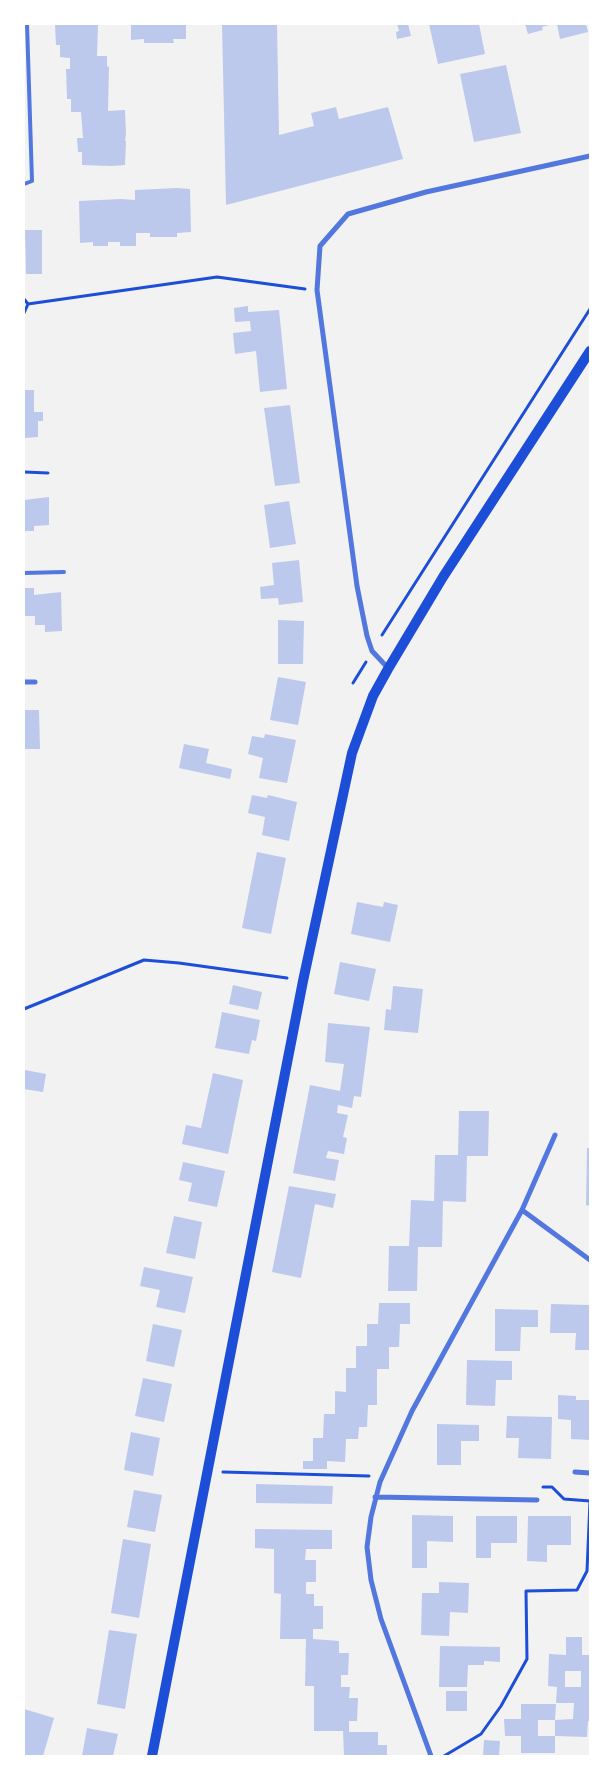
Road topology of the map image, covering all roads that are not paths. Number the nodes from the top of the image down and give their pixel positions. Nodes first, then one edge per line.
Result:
1 (27, 24) edge
2 (590, 156) edge
3 (24, 184) edge
4 (590, 351) edge
5 (64, 572) dead end
6 (24, 573) edge
7 (388, 668) junction
8 (24, 682) edge
9 (35, 682) dead end
10 (555, 1135) dead end
11 (522, 1210) junction
12 (590, 1260) edge
13 (575, 1472) dead end
14 (590, 1473) edge
15 (375, 1497) junction
16 (537, 1500) dead end
17 (152, 1756) edge
18 (431, 1756) edge

1 - 3 lane
2 - 7 street
4 - 7 main road
5 - 6 lane
7 - 17 main road
8 - 9 street
10 - 11 street
11 - 12 street
11 - 15 street
13 - 14 street
15 - 16 street
15 - 18 street

